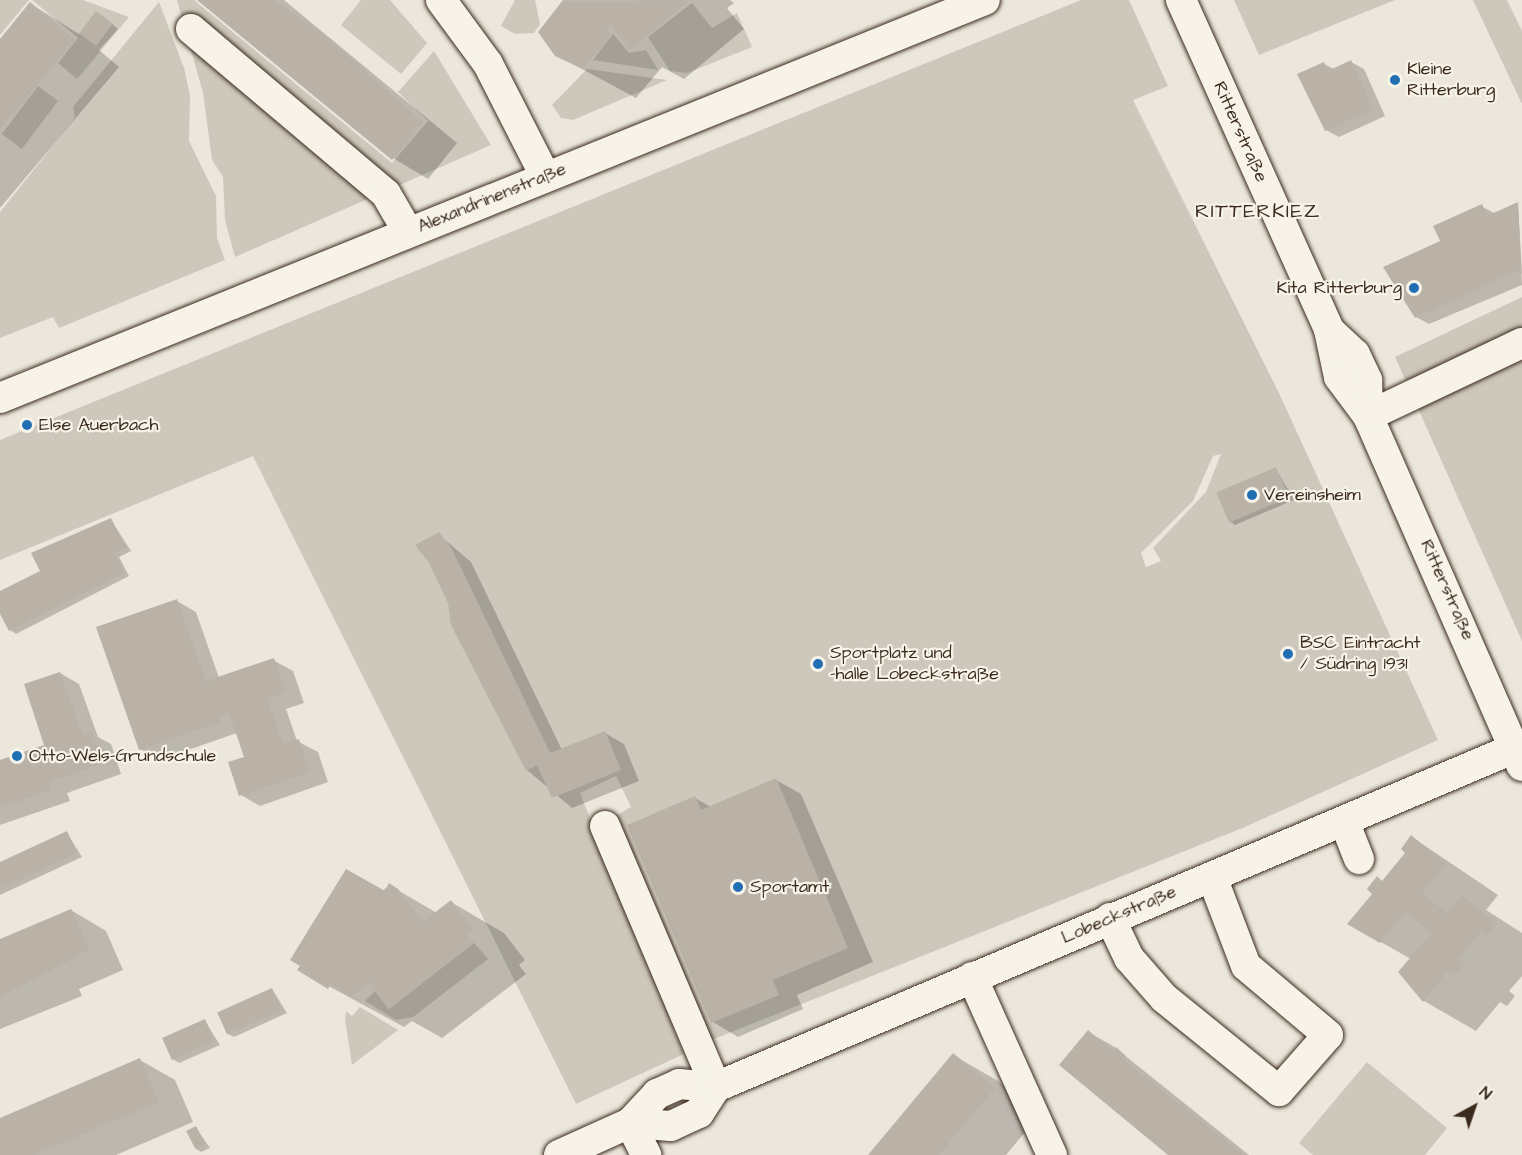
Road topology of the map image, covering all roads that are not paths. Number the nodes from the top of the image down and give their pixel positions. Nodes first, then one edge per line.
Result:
1 (441, 0) edge
2 (985, 0) edge
3 (1181, 0) edge
4 (191, 29) dead end
5 (545, 176) junction
6 (408, 231) junction
7 (1522, 343) edge
8 (0, 398) edge
9 (1368, 416) junction
10 (1520, 753) edge
11 (1344, 821) junction
12 (605, 826) dead end
13 (1359, 859) dead end
14 (1212, 877) junction
15 (1110, 918) junction
16 (972, 977) junction
17 (716, 1087) junction
18 (630, 1123) junction
19 (559, 1155) edge
20 (646, 1155) edge
21 (1052, 1155) edge

1 - 5 street
2 - 5 street, Alexandrinenstraße
3 - 9 street, Ritterstraße
4 - 6 street
5 - 6 street, Alexandrinenstraße
6 - 8 street, Alexandrinenstraße
7 - 9 street
9 - 10 street, Ritterstraße
10 - 11 street, Lobeckstraße
11 - 13 street
11 - 14 street, Lobeckstraße
12 - 17 street
14 - 15 street, Lobeckstraße
14 - 15 street
15 - 16 street, Lobeckstraße
16 - 17 street, Lobeckstraße
16 - 21 street
17 - 18 street, Lobeckstraße
18 - 19 street, Lobeckstraße
18 - 20 street

